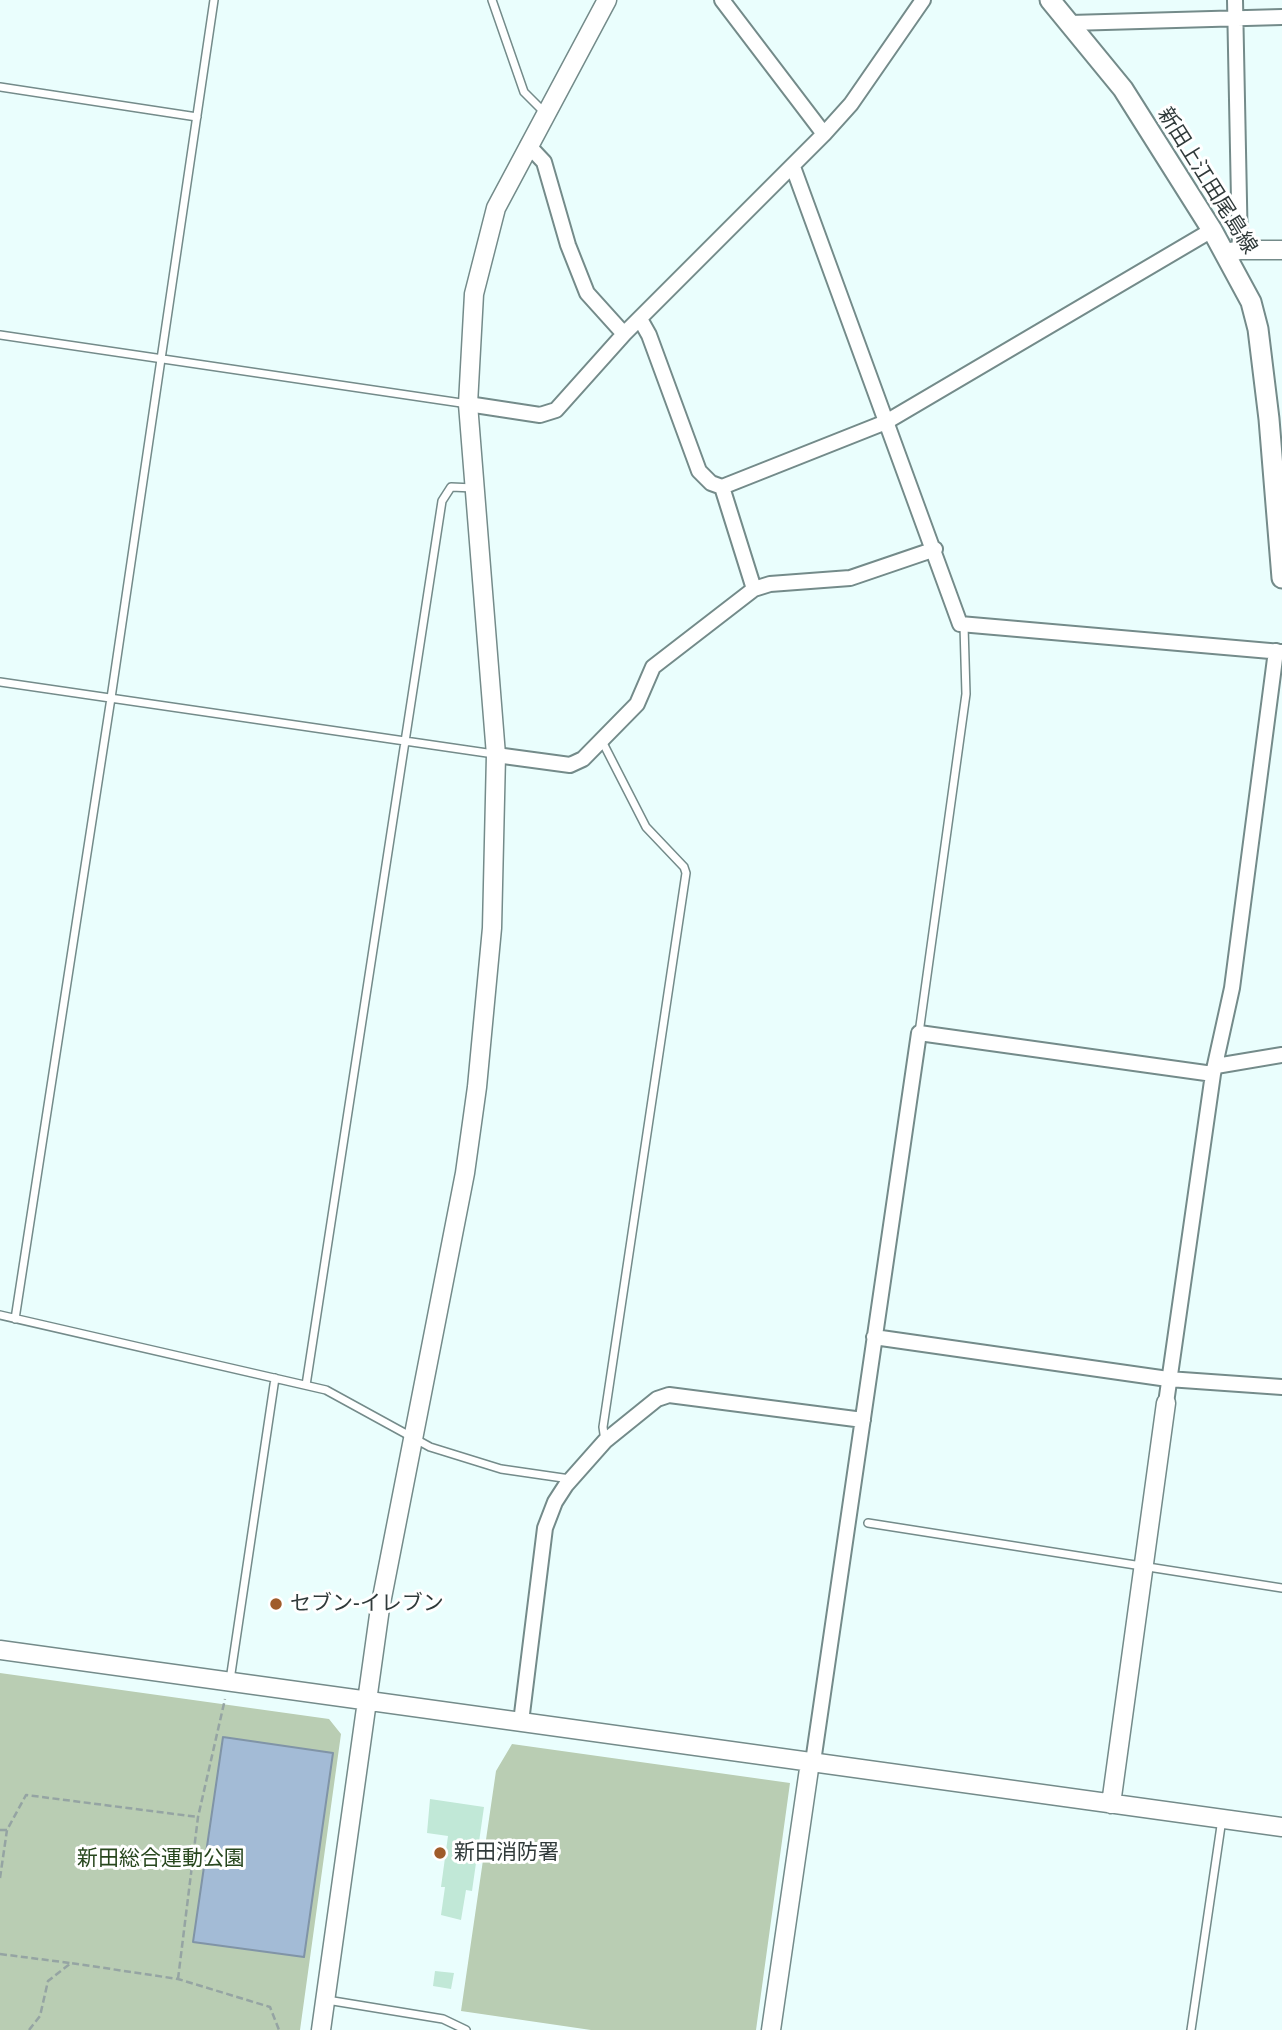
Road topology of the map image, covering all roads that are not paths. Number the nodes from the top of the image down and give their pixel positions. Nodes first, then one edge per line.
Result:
1 (214, 0) edge
2 (492, 0) edge
3 (607, 0) edge
4 (722, 0) edge
5 (923, 0) edge
6 (1051, 0) edge
7 (1235, 0) edge
8 (1282, 17) edge
9 (1236, 18) junction
10 (1070, 23) junction
11 (0, 87) edge
12 (545, 113) junction
13 (197, 117) junction
14 (824, 134) junction
15 (528, 145) junction
16 (793, 167) junction
17 (1212, 230) junction
18 (1282, 250) edge
19 (1233, 251) junction
20 (640, 319) junction
21 (624, 334) junction
22 (0, 335) edge
23 (162, 358) junction
24 (468, 404) junction
25 (886, 422) junction
26 (722, 487) junction
27 (474, 488) junction
28 (935, 549) junction
29 (1282, 578) edge
30 (754, 589) junction
31 (964, 626) junction
32 (1279, 651) edge
33 (0, 682) edge
34 (111, 698) junction
35 (405, 740) junction
36 (602, 741) junction
37 (496, 755) junction
38 (919, 1033) junction
39 (1282, 1055) edge
40 (1214, 1070) junction
41 (0, 1315) edge
42 (15, 1319) junction
43 (874, 1337) junction
44 (275, 1378) junction
45 (1168, 1379) junction
46 (306, 1385) junction
47 (1282, 1387) edge
48 (1166, 1403) joint
49 (863, 1420) junction
50 (411, 1438) junction
51 (605, 1441) junction
52 (570, 1480) junction
53 (868, 1523) dead end
54 (1145, 1568) junction
55 (1282, 1588) edge
56 (0, 1650) edge
57 (230, 1681) junction
58 (368, 1700) junction
59 (521, 1722) junction
60 (811, 1762) junction
61 (1111, 1804) junction
62 (1222, 1819) junction
63 (1282, 1827) edge
64 (326, 2000) junction
65 (321, 2030) edge
66 (466, 2030) edge
67 (771, 2030) edge
68 (1191, 2030) edge

1 - 13 lane
2 - 12 lane
3 - 12 street
4 - 14 street
5 - 14 street
6 - 10 main road, 新田上江田尾島線
7 - 9 street
8 - 9 street
9 - 10 street
9 - 19 street
10 - 17 main road, 新田上江田尾島線
11 - 13 lane
12 - 15 street
13 - 23 lane
14 - 16 street
15 - 21 street
15 - 24 street
16 - 20 street
16 - 25 street
17 - 19 main road, 新田上江田尾島線
17 - 25 street
18 - 19 street
19 - 29 main road, 新田上江田尾島線
20 - 21 street
20 - 26 street
21 - 24 street
22 - 23 lane
23 - 24 lane
23 - 34 lane
24 - 27 street
25 - 26 street
25 - 28 street
26 - 30 street
27 - 35 lane
27 - 37 street
28 - 30 street
28 - 31 street
30 - 36 street
31 - 32 street
31 - 38 lane
32 - 40 street
33 - 34 lane
34 - 35 lane
34 - 42 lane
35 - 37 lane
35 - 46 lane
36 - 37 street
36 - 51 lane
37 - 50 street
38 - 40 street
38 - 43 street
39 - 40 street
40 - 45 street
41 - 42 lane
42 - 44 lane
43 - 45 street
43 - 49 street
44 - 46 lane
44 - 57 lane
45 - 47 street
45 - 48 street
46 - 50 lane
48 - 54 street
49 - 51 street
49 - 60 street
50 - 52 lane
50 - 58 street
51 - 52 street
52 - 59 street
53 - 54 lane
54 - 55 lane
54 - 61 street
56 - 57 street
57 - 58 street
58 - 59 street
58 - 64 street
59 - 60 street
60 - 61 street
60 - 67 street
61 - 62 street
62 - 63 street
62 - 68 lane
64 - 65 street
64 - 66 lane

